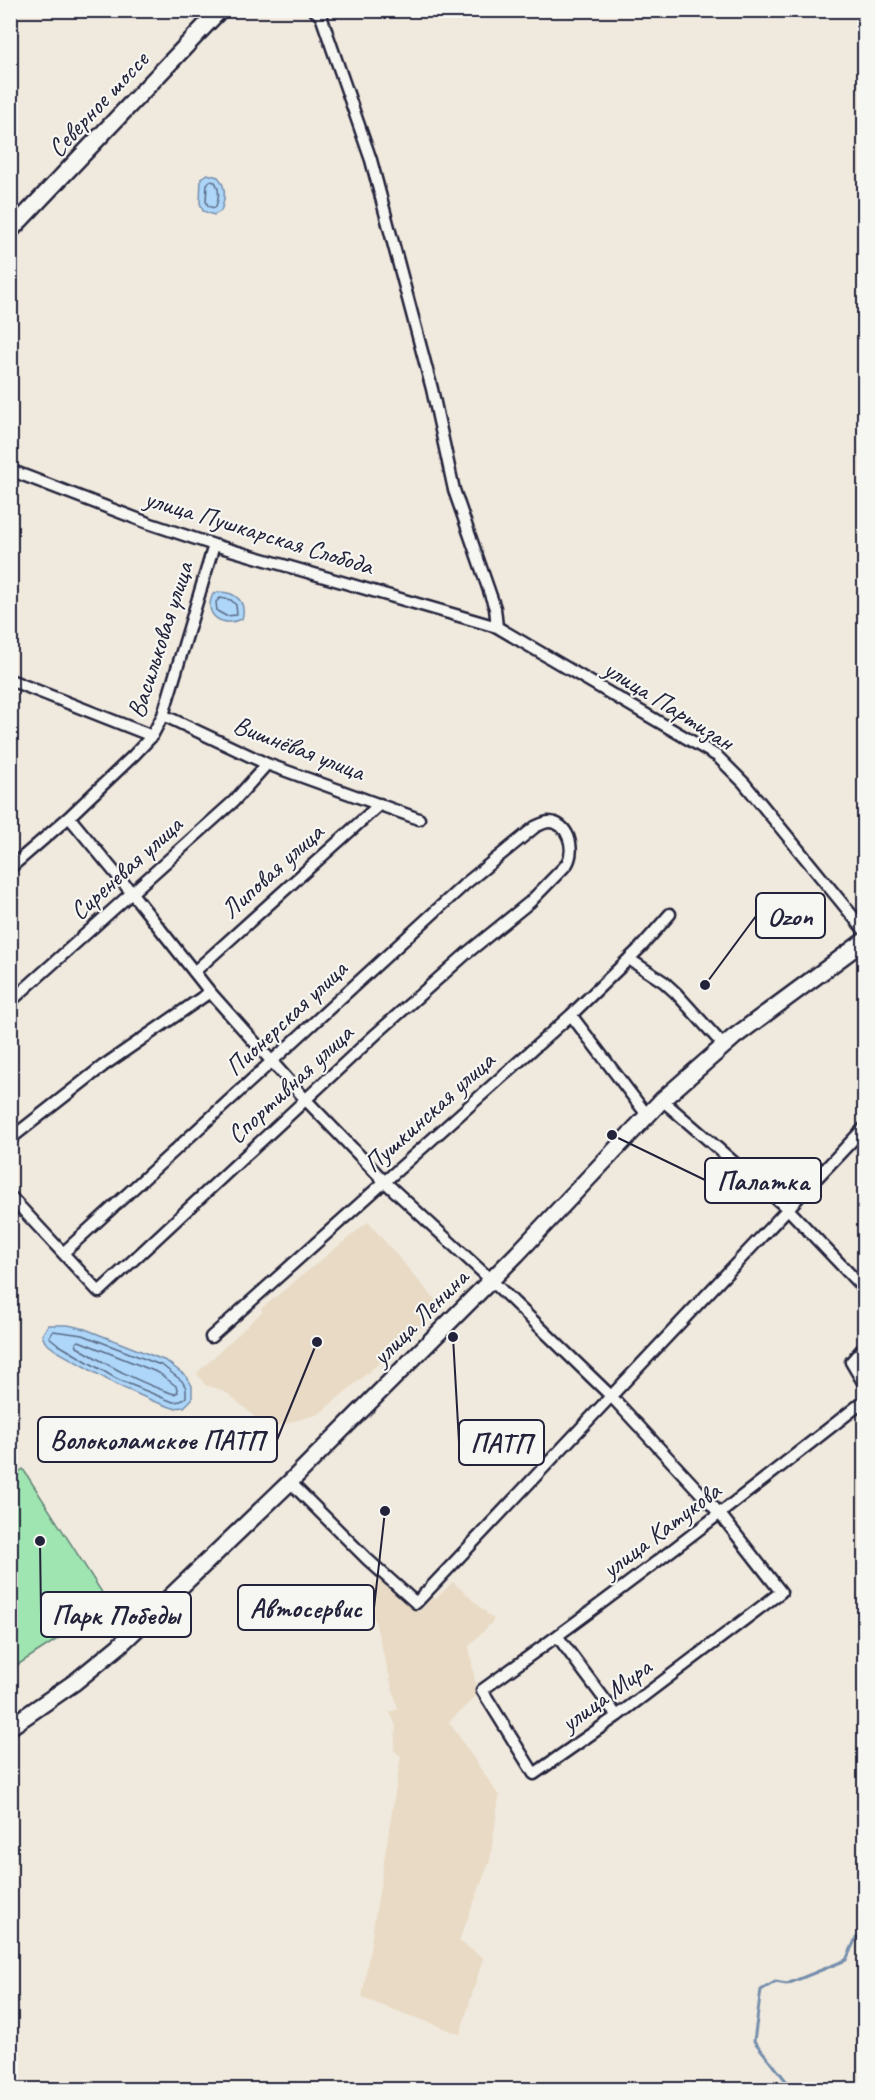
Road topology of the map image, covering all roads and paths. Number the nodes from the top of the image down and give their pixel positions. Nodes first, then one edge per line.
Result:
1 (220, 10) edge
2 (314, 10) edge
3 (10, 231) edge
4 (10, 470) edge
5 (214, 545) junction
6 (497, 627) junction
7 (10, 680) edge
8 (163, 715) junction
9 (152, 736) junction
10 (267, 764) junction
11 (380, 804) junction
12 (69, 817) junction
13 (419, 819) dead end
14 (545, 822) joint
15 (10, 868) edge
16 (131, 892) junction
17 (670, 914) dead end
18 (864, 930) edge
19 (864, 941) edge
20 (629, 959) junction
21 (194, 972) junction
22 (210, 992) junction
23 (10, 1002) edge
24 (571, 1015) junction
25 (723, 1046) junction
26 (272, 1062) junction
27 (306, 1100) junction
28 (662, 1100) junction
29 (647, 1115) junction
30 (864, 1128) edge
31 (10, 1139) edge
32 (384, 1181) junction
33 (10, 1196) edge
34 (788, 1209) junction
35 (63, 1253) junction
36 (491, 1280) junction
37 (864, 1289) edge
38 (211, 1337) dead end
39 (864, 1347) edge
40 (864, 1383) edge
41 (612, 1397) junction
42 (864, 1401) edge
43 (290, 1482) junction
44 (720, 1514) junction
45 (558, 1637) junction
46 (482, 1690) joint
47 (617, 1716) junction
48 (10, 1727) edge

1 - 3 main road, Северное шоссе
2 - 6 street
4 - 5 street, улица Пушкарская Слобода
5 - 6 street, улица Пушкарская Слобода
5 - 8 street, Васильковая улица
6 - 18 street, улица Партизан
7 - 9 street
8 - 9 street, Васильковая улица
8 - 10 street, Вишнёвая улица
9 - 12 street, Васильковая улица
10 - 11 street, Вишнёвая улица
10 - 16 street, Сиреневая улица
11 - 13 street, Вишнёвая улица
11 - 21 street, Липовая улица
12 - 15 street, Васильковая улица
12 - 16 street
14 - 26 street, Пионерская улица
14 - 27 street, Спортивная улица
16 - 21 street
16 - 23 street, Сиреневая улица
17 - 20 street, Пушкинская улица
19 - 25 main road, улица Ленина
20 - 24 street, Пушкинская улица
20 - 25 street
21 - 22 street
22 - 26 street
22 - 31 street
24 - 29 street
24 - 32 street, Пушкинская улица
25 - 28 main road, улица Ленина
26 - 27 street
26 - 35 street, Пионерская улица
27 - 32 street
27 - 35 street, Спортивная улица
28 - 29 main road, улица Ленина
28 - 34 street
29 - 36 main road, улица Ленина
30 - 34 street
32 - 36 street
32 - 38 street, Пушкинская улица
33 - 35 street, Спортивная улица
34 - 37 street
34 - 41 street
36 - 41 street
36 - 43 main road, улица Ленина
39 - 40 street
41 - 43 street
41 - 44 street
42 - 44 street, улица Катукова
43 - 48 main road, улица Ленина
44 - 45 street, улица Катукова
44 - 47 street, улица Мира
45 - 46 street, улица Катукова
45 - 47 street
46 - 47 street, улица Мира

